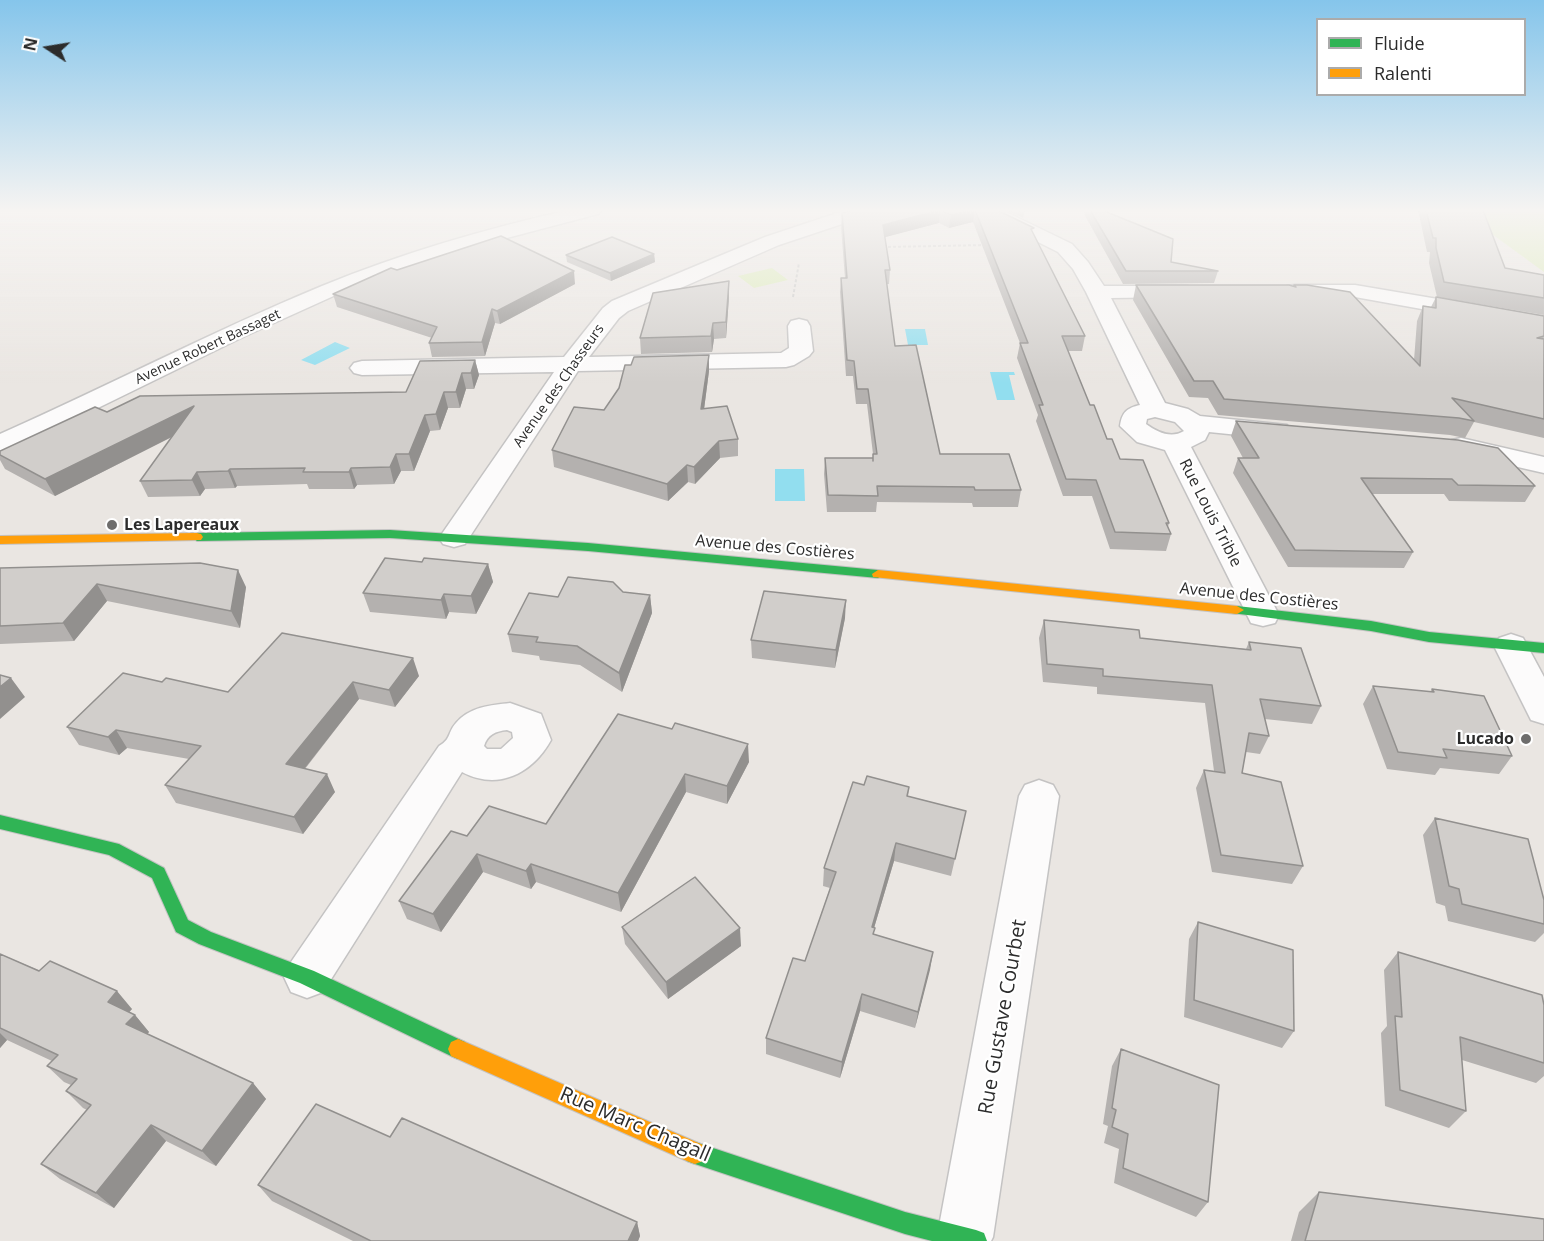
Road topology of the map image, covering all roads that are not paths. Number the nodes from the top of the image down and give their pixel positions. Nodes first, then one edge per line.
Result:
1 (386, 268) edge
2 (711, 268) edge
3 (1082, 268) edge
4 (1203, 291) edge
5 (1273, 291) edge
6 (1097, 292) junction
7 (1544, 324) edge
8 (800, 326) road end
9 (571, 364) junction
10 (362, 368) dead end
11 (1184, 433) junction
12 (1298, 433) edge
13 (0, 444) edge
14 (1438, 444) edge
15 (1544, 465) edge
16 (454, 538) junction
17 (0, 540) edge
18 (1263, 615) junction
19 (1527, 647) edge
20 (1544, 711) edge
21 (464, 749) dead end
22 (1039, 796) dead end
23 (0, 822) edge
24 (307, 977) junction
25 (970, 1239) edge

1 - 13 street, Avenue Robert Bassaget
2 - 9 street, Avenue des Chasseurs
3 - 6 street
4 - 6 street
5 - 7 street
6 - 11 street
8 - 9 street
9 - 10 street
9 - 16 street, Avenue des Chasseurs
11 - 12 street
11 - 18 street, Rue Louis Trible
14 - 15 street
16 - 17 street, Avenue des Costières
16 - 18 street, Avenue des Costières
18 - 19 street, Avenue des Costières
19 - 20 street
21 - 24 street
22 - 25 street, Rue Gustave Courbet
23 - 24 street, Rue Marc Chagall
24 - 25 street, Rue Marc Chagall

